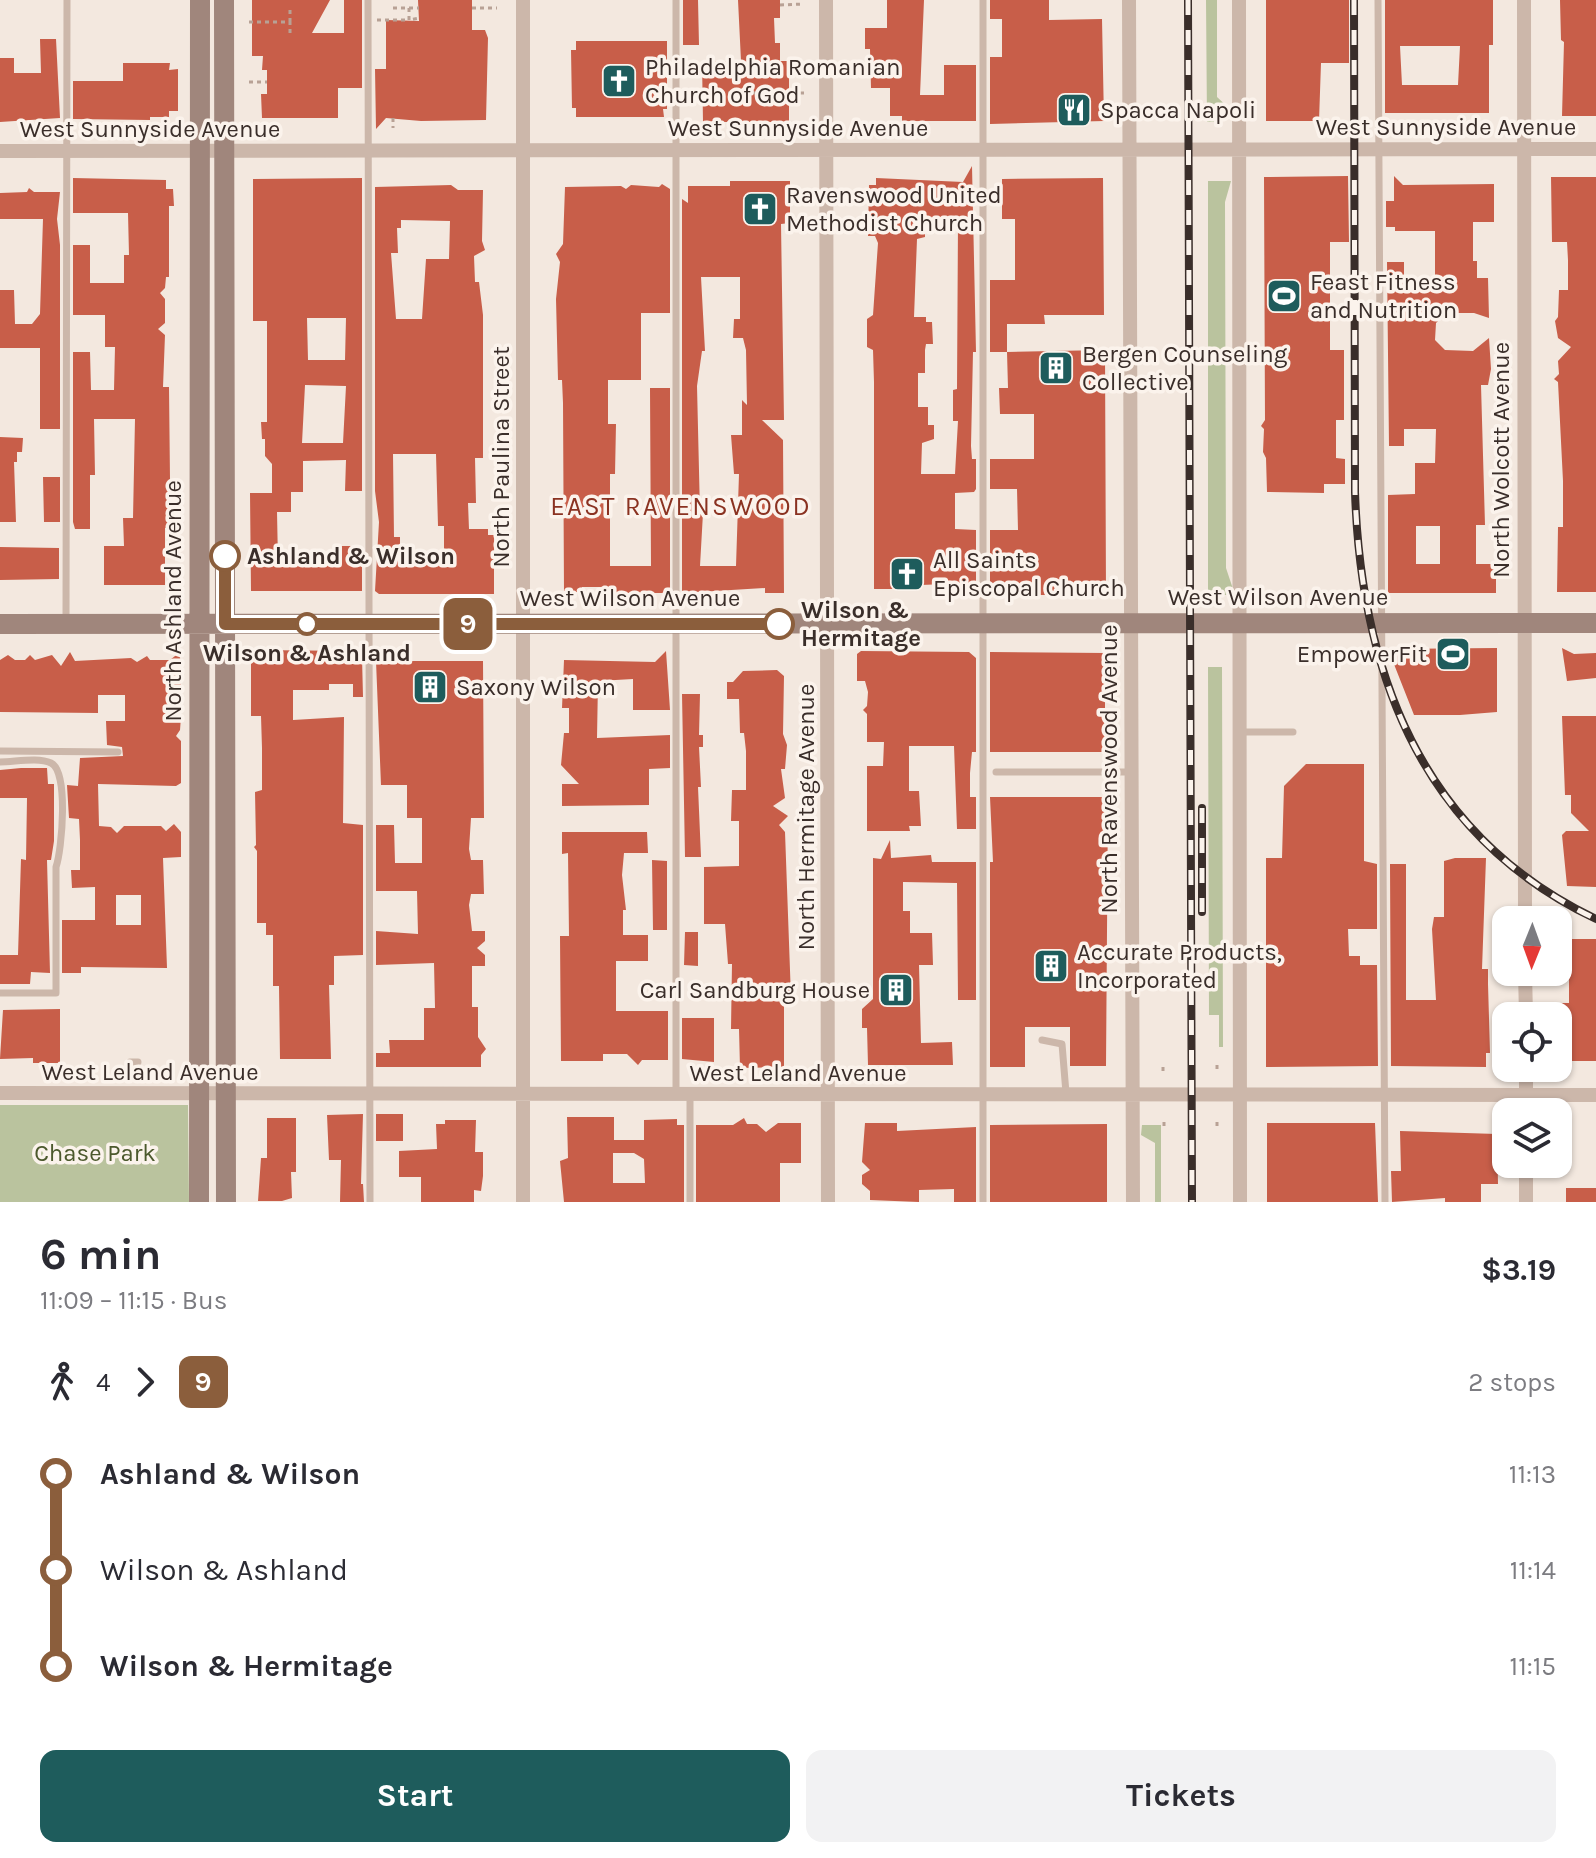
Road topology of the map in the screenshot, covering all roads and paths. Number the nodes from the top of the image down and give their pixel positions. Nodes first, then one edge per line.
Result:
1 (67, 0) edge
2 (200, 0) edge
3 (224, 0) edge
4 (368, 0) edge
5 (523, 0) edge
6 (676, 0) edge
7 (826, 0) edge
8 (983, 0) edge
9 (1129, 0) edge
10 (1239, 0) edge
11 (1378, 0) edge
12 (1524, 0) edge
13 (804, 4) dead end
14 (780, 5) dead end
15 (290, 8) dead end
16 (393, 8) dead end
17 (409, 8) junction
18 (419, 8) dead end
19 (472, 8) dead end
20 (497, 8) dead end
21 (420, 18) dead end
22 (368, 20) junction
23 (409, 20) junction
24 (249, 22) dead end
25 (290, 22) junction
26 (290, 33) dead end
27 (249, 82) dead end
28 (267, 82) dead end
29 (676, 93) junction
30 (747, 93) junction
31 (780, 93) junction
32 (804, 93) dead end
33 (780, 99) dead end
34 (747, 100) dead end
35 (393, 118) dead end
36 (393, 128) dead end
37 (1130, 149) junction
38 (1378, 149) junction
39 (1524, 149) junction
40 (1596, 149) edge
41 (199, 150) junction
42 (523, 150) junction
43 (677, 150) junction
44 (827, 150) junction
45 (984, 150) junction
46 (1239, 150) junction
47 (0, 151) edge
48 (67, 151) junction
49 (225, 151) junction
50 (369, 151) junction
51 (66, 623) junction
52 (1130, 623) junction
53 (1239, 623) junction
54 (1381, 623) junction
55 (1523, 623) junction
56 (1596, 623) edge
57 (0, 624) edge
58 (200, 624) junction
59 (225, 624) junction
60 (371, 624) junction
61 (522, 624) junction
62 (676, 624) junction
63 (827, 624) junction
64 (984, 624) junction
65 (1239, 732) junction
66 (1293, 732) dead end
67 (0, 751) edge
68 (118, 752) dead end
69 (0, 762) edge
70 (996, 772) dead end
71 (1131, 772) junction
72 (1525, 906) edge
73 (0, 993) edge
74 (1042, 1040) dead end
75 (1526, 1082) edge
76 (0, 1093) edge
77 (199, 1094) junction
78 (226, 1094) junction
79 (370, 1094) junction
80 (522, 1094) junction
81 (683, 1095) junction
82 (828, 1095) junction
83 (983, 1095) junction
84 (1384, 1095) junction
85 (1526, 1095) junction
86 (1596, 1095) edge
87 (1066, 1096) junction
88 (1134, 1096) junction
89 (1239, 1096) junction
90 (1164, 1122) dead end
91 (1217, 1122) dead end
92 (1164, 1128) dead end
93 (1217, 1128) dead end
94 (1526, 1178) edge
95 (199, 1202) edge
96 (226, 1202) edge
97 (370, 1202) edge
98 (523, 1202) edge
99 (690, 1202) edge
100 (828, 1202) edge
101 (983, 1202) edge
102 (1133, 1202) edge
103 (1240, 1202) edge
104 (1385, 1202) edge
105 (1526, 1202) edge

1 - 48 lane
2 - 41 main road, North Ashland Avenue
3 - 49 main road
4 - 22 lane
5 - 42 street, North Paulina Street
6 - 29 lane
7 - 44 street, North Hermitage Avenue
8 - 45 lane
9 - 37 street, North Ravenswood Avenue
10 - 46 street
11 - 38 lane
12 - 39 street, North Wolcott Avenue
13 - 14 path
15 - 25 path
16 - 17 path
17 - 18 path
17 - 23 path
19 - 20 path
21 - 23 path
22 - 23 path
22 - 50 lane
24 - 25 path
25 - 26 path
27 - 28 path
29 - 30 path
29 - 43 lane
30 - 31 path
30 - 34 path
31 - 32 path
31 - 33 path
35 - 36 path
37 - 45 street, West Sunnyside Avenue
37 - 46 street, West Sunnyside Avenue
37 - 52 street, North Ravenswood Avenue
38 - 39 street, West Sunnyside Avenue
38 - 46 street, West Sunnyside Avenue
38 - 54 lane
39 - 40 street, West Sunnyside Avenue
39 - 55 street, North Wolcott Avenue
41 - 48 street, West Sunnyside Avenue
41 - 49 street, West Sunnyside Avenue
41 - 58 main road, North Ashland Avenue
42 - 43 street, West Sunnyside Avenue
42 - 50 street, West Sunnyside Avenue
42 - 61 street, North Paulina Street
43 - 44 street, West Sunnyside Avenue
43 - 62 lane
44 - 45 street, West Sunnyside Avenue
44 - 63 street, North Hermitage Avenue
45 - 64 lane
46 - 53 street
47 - 48 street, West Sunnyside Avenue
48 - 51 lane
49 - 50 street, West Sunnyside Avenue
49 - 59 main road
50 - 60 lane
51 - 57 main road, West Wilson Avenue
51 - 58 main road, West Wilson Avenue
52 - 53 main road, West Wilson Avenue
52 - 64 main road, West Wilson Avenue
52 - 71 street, North Ravenswood Avenue
53 - 54 main road, West Wilson Avenue
53 - 65 street
54 - 55 main road, West Wilson Avenue
54 - 84 lane
55 - 56 main road, West Wilson Avenue
55 - 72 street, North Wolcott Avenue
58 - 59 main road, West Wilson Avenue
58 - 77 main road, North Ashland Avenue
59 - 60 main road, West Wilson Avenue
59 - 78 main road
60 - 61 main road, West Wilson Avenue
60 - 79 lane
61 - 62 main road, West Wilson Avenue
61 - 80 street, North Paulina Street
62 - 63 main road, West Wilson Avenue
62 - 81 lane
63 - 64 main road, West Wilson Avenue
63 - 82 street, North Hermitage Avenue
64 - 83 lane
65 - 66 lane
65 - 89 street
67 - 68 lane
69 - 73 lane
70 - 71 lane
71 - 88 street, North Ravenswood Avenue
74 - 87 lane
75 - 85 street
76 - 77 street, West Leland Avenue
77 - 78 street, West Leland Avenue
77 - 95 main road, North Ashland Avenue
78 - 79 street, West Leland Avenue
78 - 96 main road
79 - 80 street, West Leland Avenue
79 - 97 lane
80 - 81 street, West Leland Avenue
80 - 98 street, North Paulina Street
81 - 82 street, West Leland Avenue
81 - 99 lane
82 - 83 street, West Leland Avenue
82 - 100 street, North Hermitage Avenue
83 - 87 street, West Leland Avenue
83 - 101 lane
84 - 85 street, West Leland Avenue
84 - 89 street, West Leland Avenue
84 - 104 lane
85 - 86 street, West Leland Avenue
87 - 88 street, West Leland Avenue
88 - 89 street, West Leland Avenue
88 - 102 street, North Ravenswood Avenue
89 - 103 street
90 - 92 path
91 - 93 path
94 - 105 street

